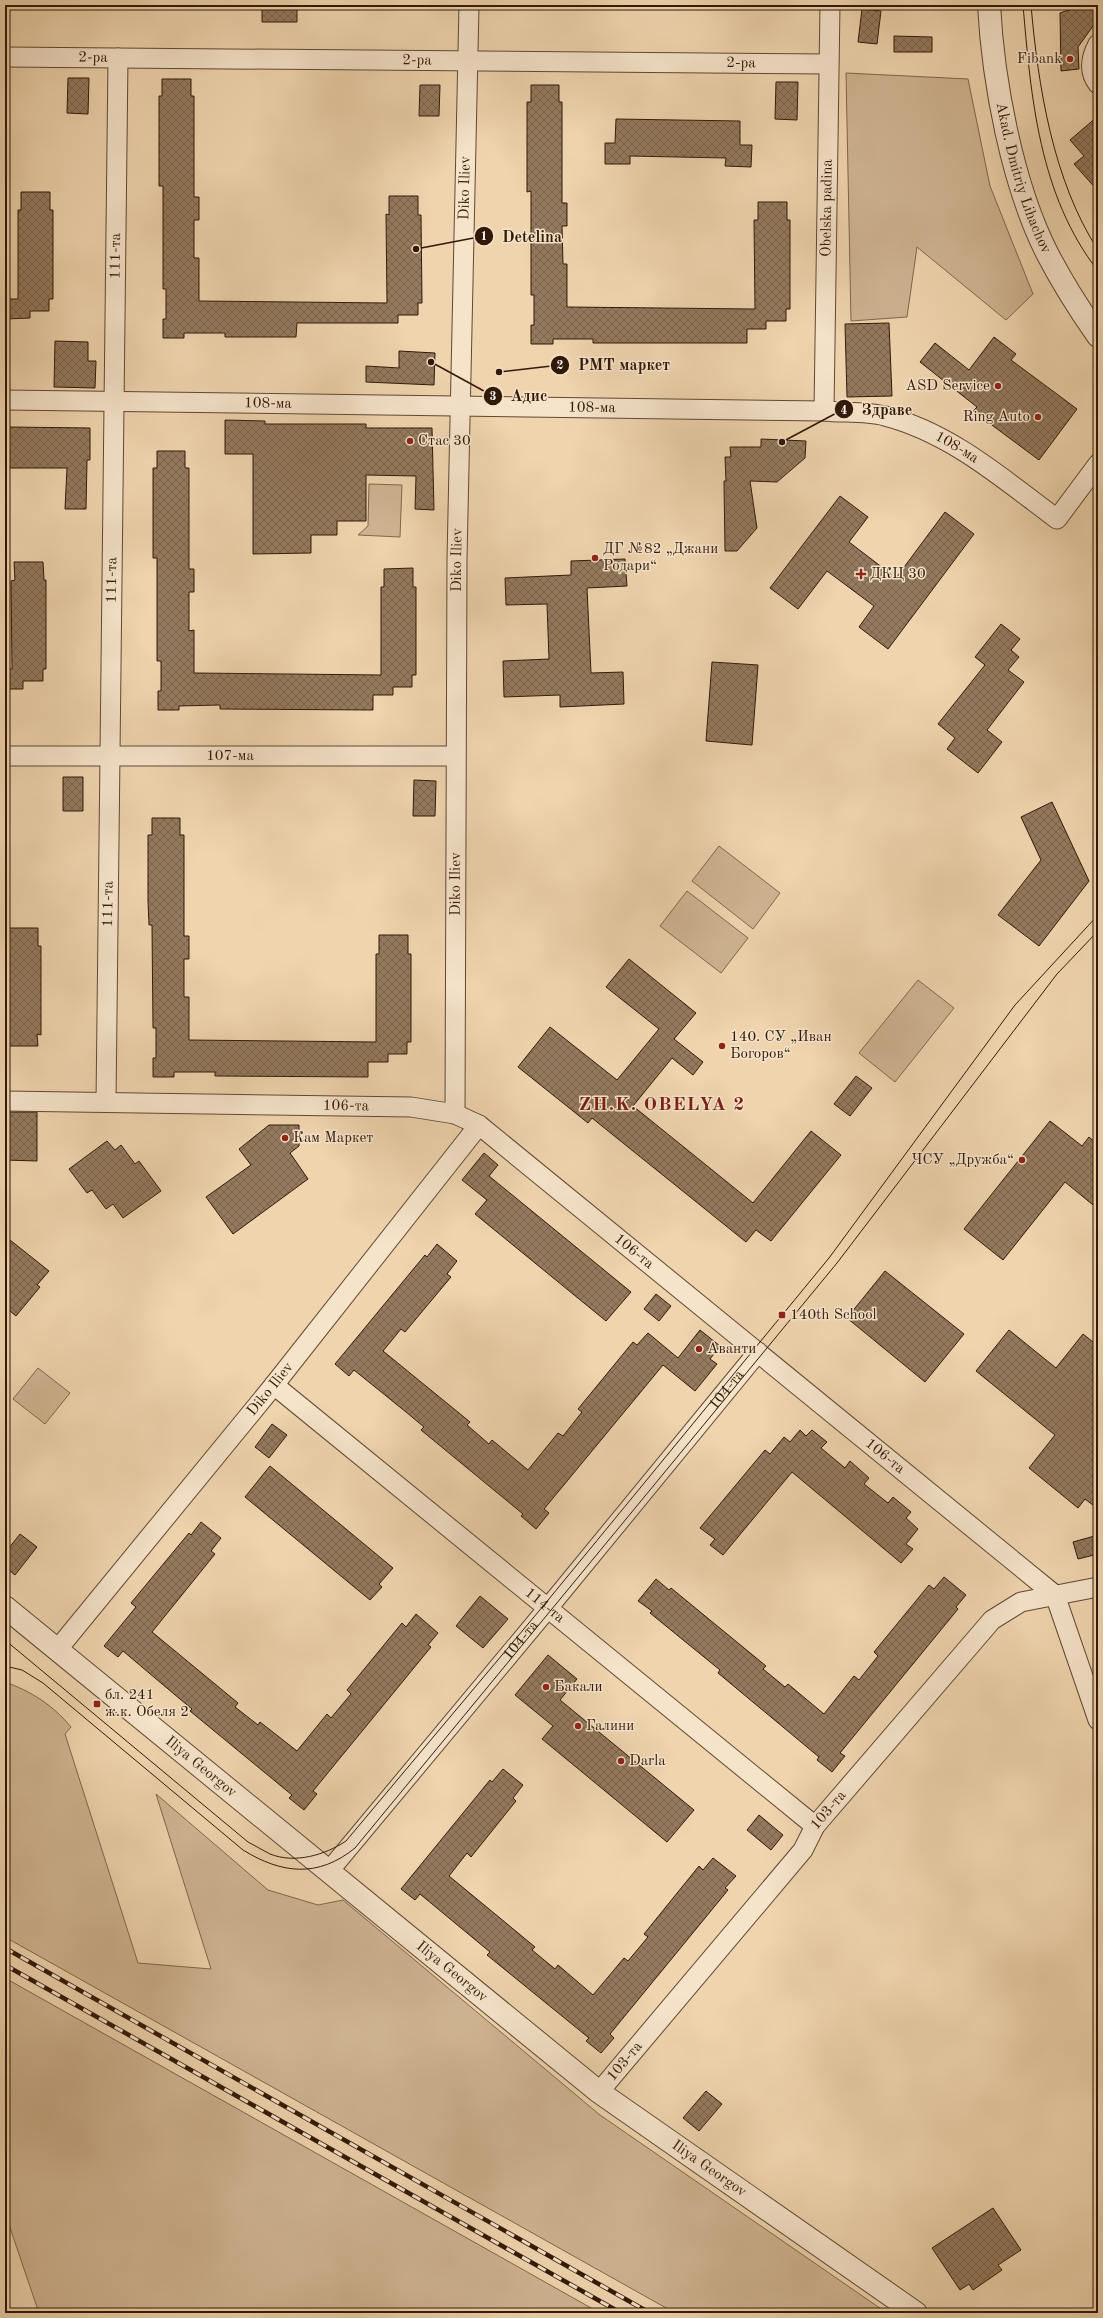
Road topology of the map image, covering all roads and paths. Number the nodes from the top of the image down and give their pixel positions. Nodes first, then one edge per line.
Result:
1 (469, 5) edge
2 (830, 5) edge
3 (989, 5) edge
4 (1098, 44) edge
5 (5, 57) edge
6 (118, 58) junction
7 (468, 60) junction
8 (828, 64) junction
9 (1098, 84) edge
10 (1098, 336) edge
11 (5, 400) edge
12 (114, 401) junction
13 (461, 406) junction
14 (824, 411) junction
15 (1098, 464) edge
16 (109, 755) junction
17 (5, 756) edge
18 (456, 756) junction
19 (5, 1101) edge
20 (106, 1102) junction
21 (455, 1114) junction
22 (479, 1125) junction
23 (758, 1352) junction
24 (274, 1384) junction
25 (1098, 1587) edge
26 (1055, 1595) junction
27 (5, 1607) edge
28 (548, 1608) junction
29 (57, 1650) junction
30 (1098, 1720) edge
31 (815, 1826) junction
32 (329, 1871) junction
33 (600, 2092) junction
34 (916, 2313) edge

1 - 7 street, Diko Iliev
2 - 8 street, Obelska padina
3 - 10 street, Akad. Dmitriy Lihachov
4 - 9 street
5 - 6 street, 2-ра
6 - 7 street, 2-ра
6 - 12 street, 111-та
7 - 8 street, 2-ра
7 - 13 street, Diko Iliev
8 - 14 street, Obelska padina
11 - 12 street, 108-ма
12 - 13 street, 108-ма
12 - 16 street, 111-та
13 - 14 street, 108-ма
13 - 18 street, Diko Iliev
14 - 15 street, 108-ма
16 - 17 street, 107-ма
16 - 18 street, 107-ма
16 - 20 street, 111-та
18 - 21 street, Diko Iliev
19 - 20 street, 106-та
20 - 21 street, 106-та
21 - 22 street, 106-та
22 - 23 street, 106-та
22 - 24 street, Diko Iliev
23 - 26 street, 106-та
23 - 28 street, 104-та
24 - 28 street, 114-та
24 - 29 street, Diko Iliev
25 - 26 street, 103-та
26 - 30 street
26 - 31 street, 103-та
27 - 29 street, Iliya Georgov
28 - 31 street, 114-та
28 - 32 street, 104-та
29 - 32 street, Iliya Georgov
31 - 33 street, 103-та
32 - 33 street, Iliya Georgov
33 - 34 street, Iliya Georgov

